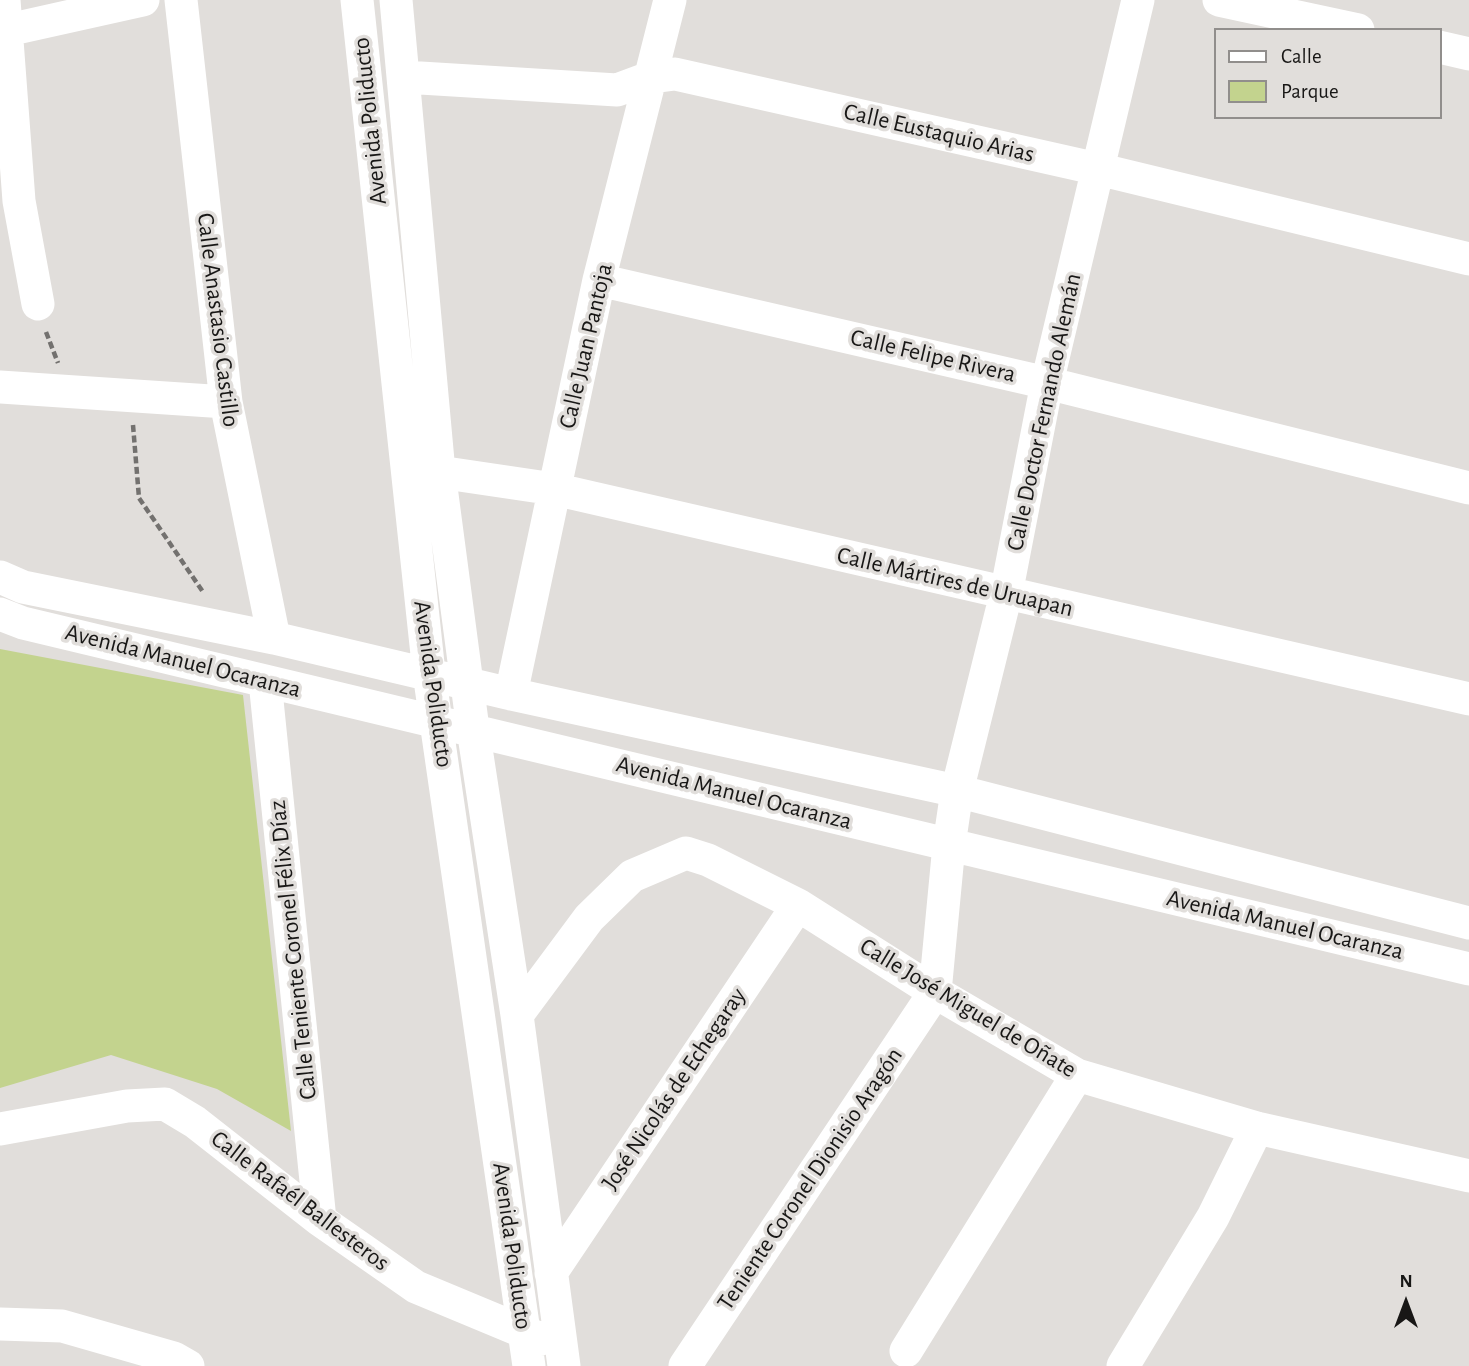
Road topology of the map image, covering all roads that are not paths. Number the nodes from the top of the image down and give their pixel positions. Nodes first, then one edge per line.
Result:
1 (143, 0) edge
2 (181, 0) edge
3 (357, 0) edge
4 (396, 0) edge
5 (670, 0) edge
6 (1138, 0) edge
7 (1219, 0) edge
8 (4, 20) edge
9 (1349, 28) edge
10 (1441, 47) edge
11 (1469, 54) edge
12 (404, 77) junction
13 (652, 77) junction
14 (1098, 169) junction
15 (9, 200) edge
16 (1469, 259) edge
17 (599, 280) junction
18 (38, 304) road end
19 (1047, 383) junction
20 (0, 387) edge
21 (226, 402) junction
22 (439, 472) junction
23 (1469, 488) edge
24 (554, 489) junction
25 (0, 577) edge
26 (1006, 594) junction
27 (0, 614) edge
28 (275, 638) junction
29 (429, 673) junction
30 (265, 681) junction
31 (466, 682) junction
32 (510, 694) junction
33 (1469, 699) edge
34 (438, 722) junction
35 (473, 729) junction
36 (957, 791) junction
37 (949, 845) junction
38 (798, 905) junction
39 (1469, 923) edge
40 (1469, 970) edge
41 (935, 992) junction
42 (517, 1015) junction
43 (1077, 1075) junction
44 (1257, 1128) junction
45 (0, 1129) edge
46 (1469, 1176) edge
47 (320, 1220) junction
48 (551, 1273) junction
49 (0, 1324) edge
50 (525, 1331) junction
51 (906, 1352) dead end
52 (570, 1360) edge
53 (180, 1363) edge
54 (529, 1366) edge
55 (685, 1366) edge
56 (1123, 1366) edge

1 - 8 street
2 - 21 street, Calle Anastasio Castillo
3 - 29 street, Avenida Poliducto
4 - 12 street, Avenida Poliducto
5 - 13 street, Calle Juan Pantoja
6 - 14 street, Calle Doctor Fernando Alemán
7 - 9 street
8 - 15 street
10 - 11 street
12 - 13 street, Calle Eustaquio Arias
12 - 22 street, Avenida Poliducto
13 - 14 street, Calle Eustaquio Arias
13 - 17 street, Calle Juan Pantoja
14 - 16 street, Calle Eustaquio Arias
14 - 19 street, Calle Doctor Fernando Alemán
15 - 18 street
17 - 19 street, Calle Felipe Rivera
17 - 24 street, Calle Juan Pantoja
19 - 23 street, Calle Felipe Rivera
19 - 26 street, Calle Doctor Fernando Alemán
20 - 21 street
21 - 28 street, Calle Anastasio Castillo
22 - 24 street, Calle Mártires de Uruapan
22 - 31 street, Avenida Poliducto
24 - 26 street, Calle Mártires de Uruapan
24 - 32 street, Calle Juan Pantoja
25 - 28 street, Avenida Manuel Ocaranza
26 - 33 street, Calle Mártires de Uruapan
26 - 36 street, Calle Doctor Fernando Alemán
27 - 30 street, Avenida Manuel Ocaranza
28 - 29 street, Avenida Manuel Ocaranza
29 - 31 street, Avenida Manuel Ocaranza
29 - 34 street, Avenida Poliducto
30 - 34 street, Avenida Manuel Ocaranza
30 - 47 street, Calle Teniente Coronel Félix Díaz
31 - 32 street, Avenida Manuel Ocaranza
31 - 35 street, Avenida Poliducto
32 - 36 street, Avenida Manuel Ocaranza
34 - 35 street, Avenida Manuel Ocaranza
34 - 50 street, Avenida Poliducto
35 - 37 street, Avenida Manuel Ocaranza
35 - 42 street, Avenida Poliducto
36 - 37 street, Calle Doctor Fernando Alemán
36 - 39 street, Avenida Manuel Ocaranza
37 - 40 street, Avenida Manuel Ocaranza
37 - 41 street, Calle Doctor Fernando Alemán
38 - 41 street, Calle José Miguel de Oñate
38 - 42 street, Calle José Miguel de Oñate
38 - 48 street, José Nicolás de Echegaray
41 - 43 street, Calle José Miguel de Oñate
41 - 55 street, Teniente Coronel Dionisio Aragón
42 - 48 street, Avenida Poliducto
43 - 44 street, Calle José Miguel de Oñate
43 - 51 street
44 - 46 street, Calle José Miguel de Oñate
44 - 56 street
45 - 47 street, Calle Rafaél Ballesteros
47 - 50 street, Calle Rafaél Ballesteros
48 - 52 street, Avenida Poliducto
49 - 53 street
50 - 52 street, Calle Rafaél Ballesteros
50 - 54 street, Avenida Poliducto

